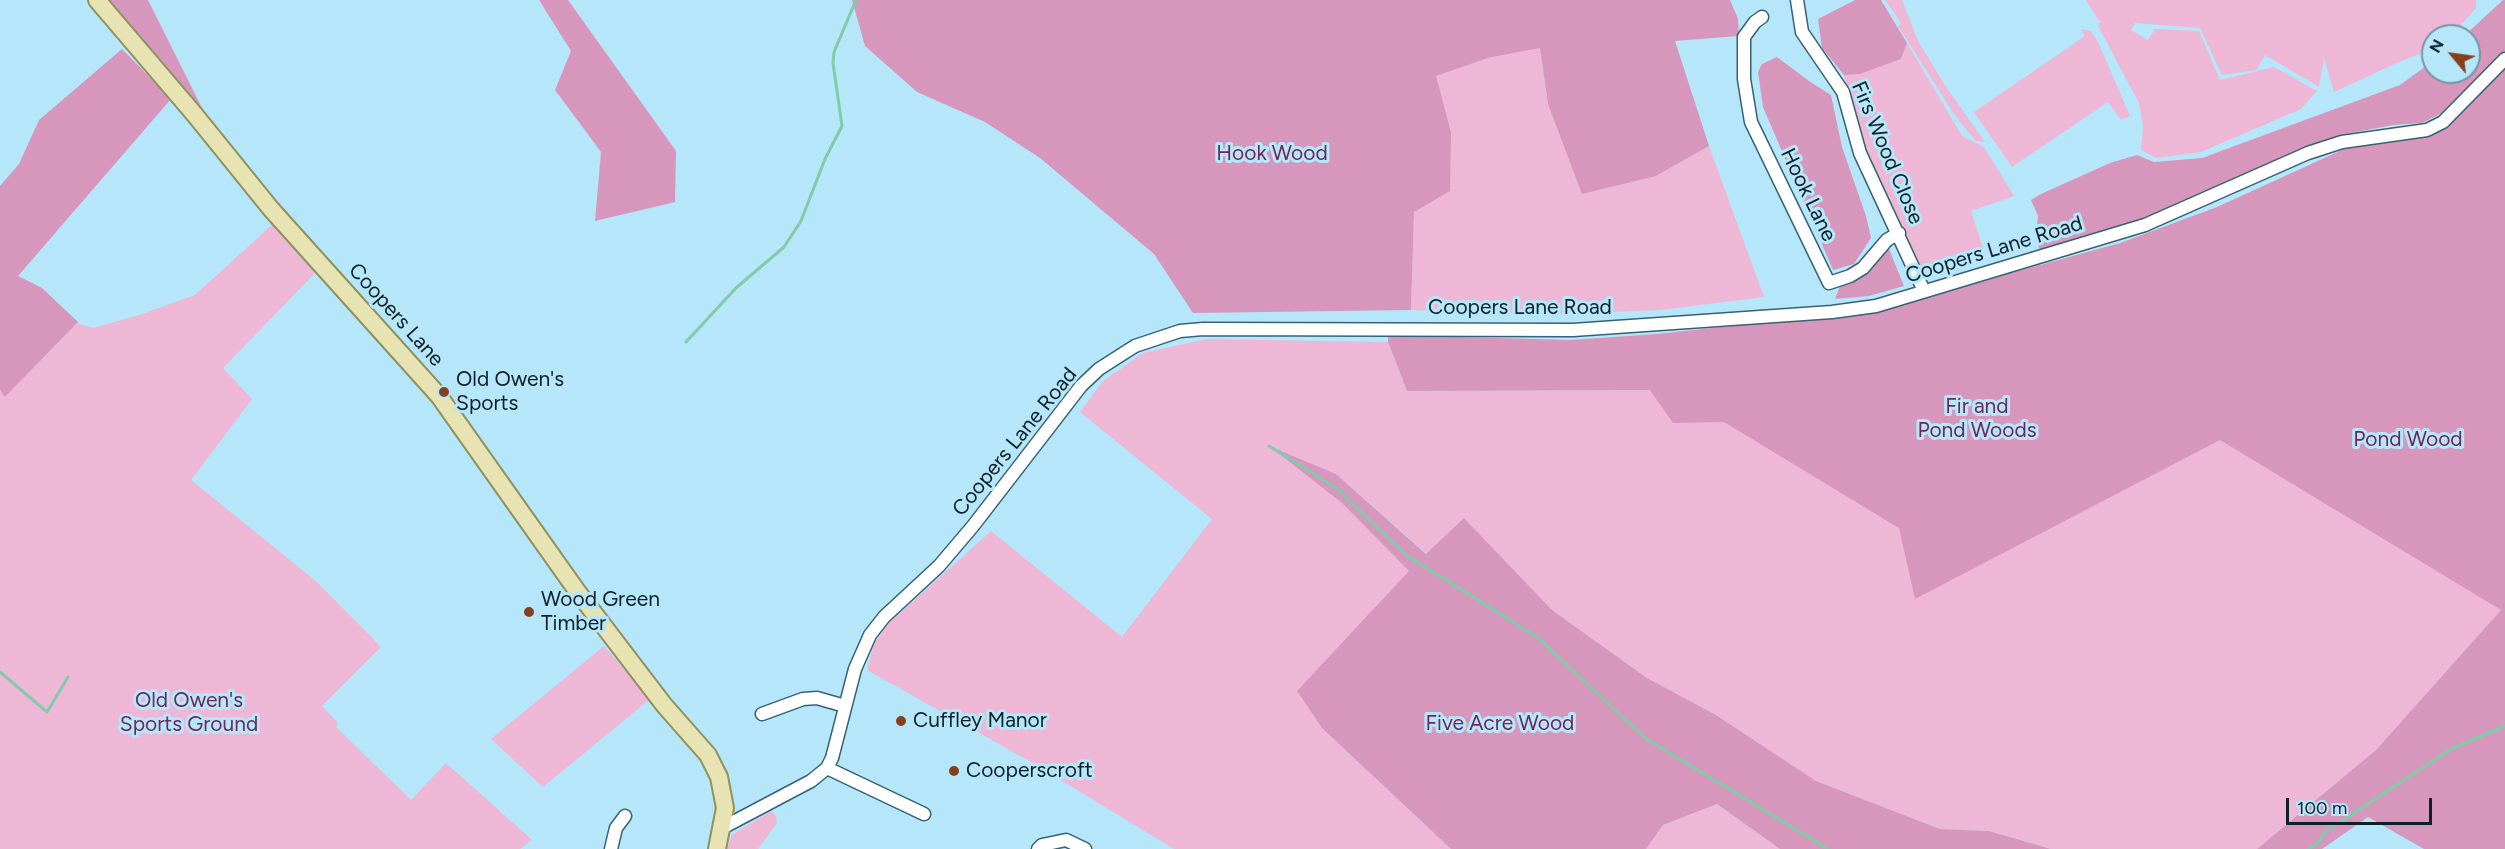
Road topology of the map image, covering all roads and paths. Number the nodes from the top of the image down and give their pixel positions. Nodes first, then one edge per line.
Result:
1 (97, 0) edge
2 (1797, 0) edge
3 (1762, 17) dead end
4 (2505, 59) edge
5 (1899, 233) junction
6 (1924, 291) junction
7 (845, 706) junction
8 (762, 714) dead end
9 (827, 768) junction
10 (924, 814) dead end
11 (625, 816) dead end
12 (722, 828) junction
13 (610, 849) edge
14 (717, 849) edge
15 (1038, 849) edge
16 (1085, 849) edge

1 - 12 main road, Coopers Lane
2 - 5 street, Firs Wood Close
3 - 5 street, Hook Lane
4 - 6 street, Coopers Lane Road
5 - 6 street, Firs Wood Close
6 - 7 street, Coopers Lane Road
7 - 8 street
7 - 9 street, Coopers Lane Road
9 - 10 street
9 - 12 street
11 - 13 street
12 - 14 main road, Coopers Lane
15 - 16 street

